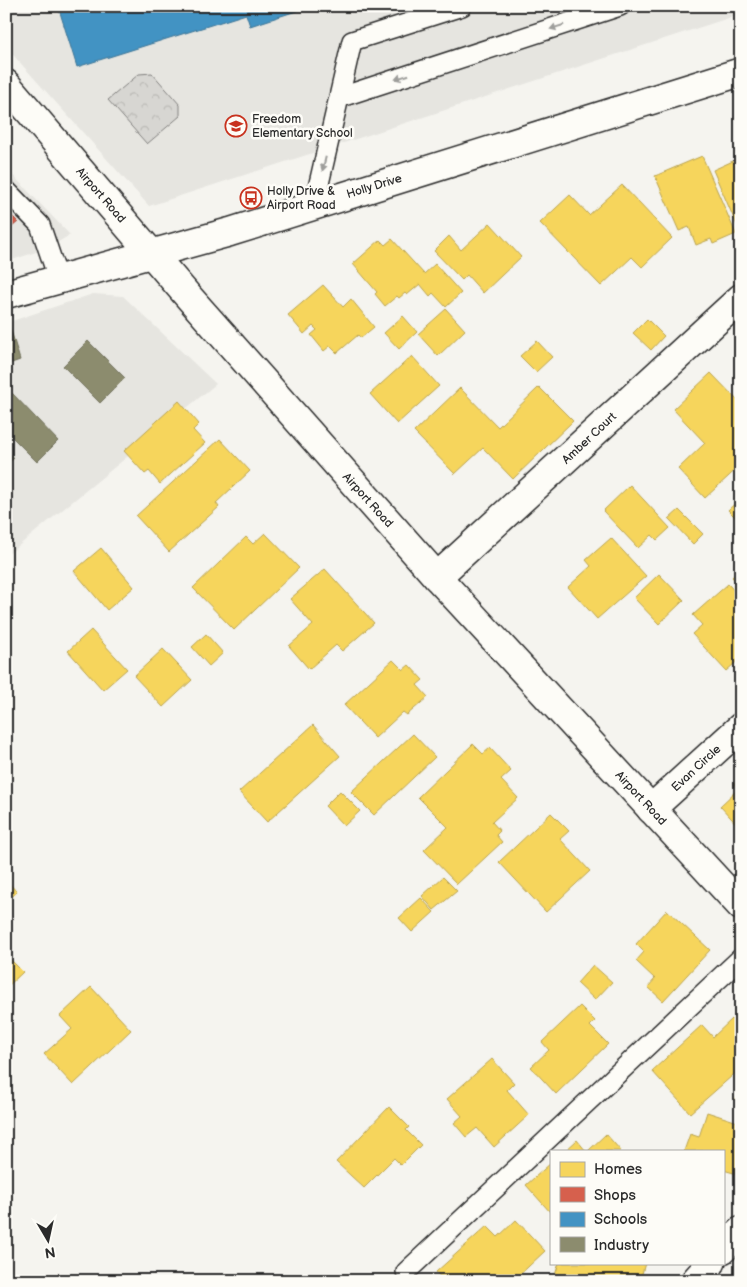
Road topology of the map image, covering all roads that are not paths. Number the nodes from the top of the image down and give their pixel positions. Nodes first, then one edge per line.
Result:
1 (462, 6) edge
2 (620, 6) edge
3 (741, 72) edge
4 (6, 84) edge
5 (341, 97) junction
6 (6, 190) edge
7 (314, 205) junction
8 (152, 255) junction
9 (58, 278) junction
10 (6, 294) edge
11 (741, 298) edge
12 (437, 577) junction
13 (741, 726) edge
14 (651, 809) junction
15 (741, 906) edge
16 (741, 958) edge
17 (741, 1231) edge
18 (724, 1248) edge
19 (710, 1264) edge
20 (406, 1272) dead end
21 (695, 1281) edge

1 - 5 lane
2 -> 5 lane
3 - 7 street, Holly Drive
4 - 8 street, Airport Road
5 -> 7 lane
6 - 9 lane
7 - 8 street, Holly Drive
8 - 9 street, Holly Drive
8 - 12 street, Airport Road
9 - 10 street, Holly Drive
11 - 12 street, Amber Court
12 - 14 street, Airport Road
13 - 14 street, Evan Circle
14 - 15 street, Airport Road
16 - 20 lane
17 - 18 street
19 - 21 street

